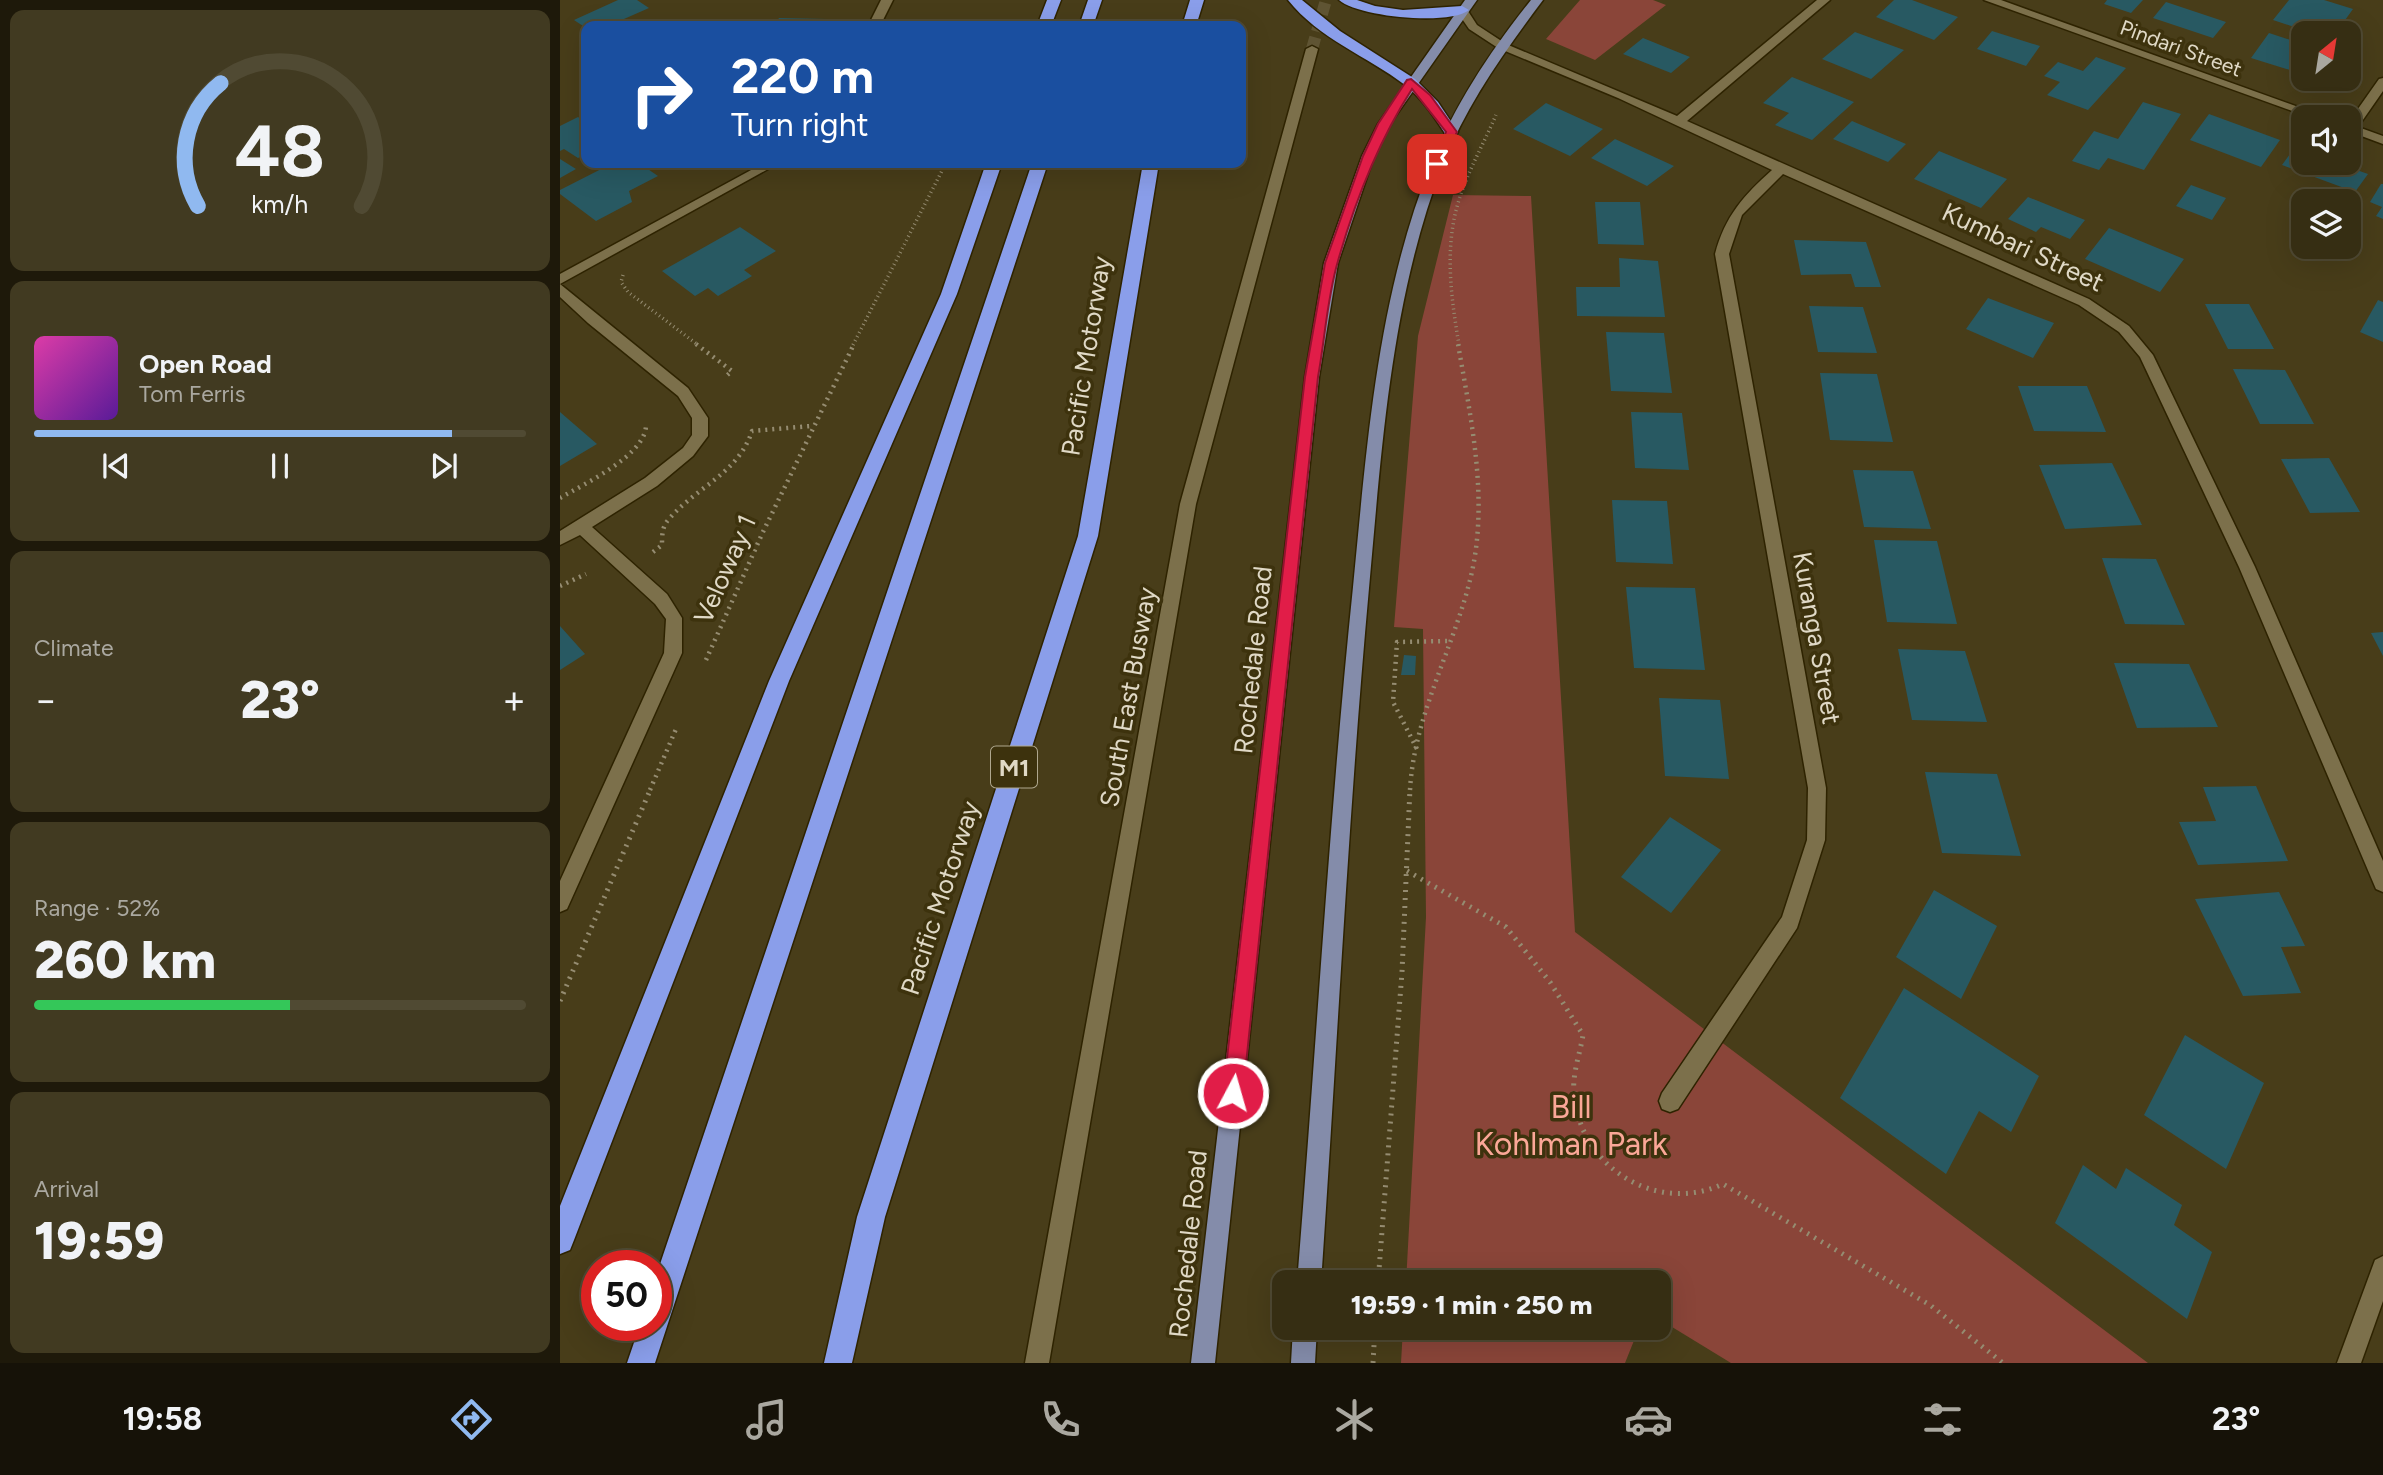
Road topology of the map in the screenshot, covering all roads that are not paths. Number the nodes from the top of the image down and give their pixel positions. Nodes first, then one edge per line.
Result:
1 (887, 0) edge
2 (1054, 0) edge
3 (1095, 0) edge
4 (1196, 0) edge
5 (1294, 0) edge
6 (1346, 0) edge
7 (1537, 0) edge
8 (1824, 0) edge
9 (1990, 0) edge
10 (1467, 5) edge
11 (876, 21) edge
12 (1046, 21) edge
13 (1088, 21) edge
14 (1190, 21) edge
15 (1502, 46) junction
16 (1312, 49) tunnel mouth
17 (1411, 82) junction
18 (2383, 82) edge
19 (2291, 107) edge
20 (2361, 113) edge
21 (1680, 120) junction
22 (1451, 132) junction
23 (2361, 132) edge
24 (2383, 140) edge
25 (764, 168) edge
26 (992, 168) edge
27 (1039, 168) edge
28 (1150, 168) edge
29 (1781, 169) junction
30 (560, 280) edge
31 (560, 289) edge
32 (581, 526) junction
33 (560, 539) edge
34 (2383, 883) edge
35 (560, 903) edge
36 (1670, 1101) dead end
37 (560, 1240) edge
38 (2383, 1268) edge
39 (672, 1270) edge
40 (1310, 1270) edge
41 (1304, 1340) edge
42 (649, 1341) edge
43 (641, 1363) edge
44 (838, 1363) edge
45 (1037, 1363) edge
46 (1203, 1363) edge
47 (1303, 1363) edge
48 (2349, 1363) edge

1 - 11 street
2 - 12 highway
3 - 13 highway
4 - 14 highway
5 - 17 highway
6 - 10 highway
7 - 15 main road
8 - 21 street
9 - 19 street, Pindari Street
10 - 15 street, Kumbari Street
10 - 17 main road, Rochedale Road
15 - 21 street, Kumbari Street
15 - 22 main road
16 - 45 street, South East Busway
17 - 22 highway
17 - 46 main road, Rochedale Road
18 - 20 street
21 - 29 street, Kumbari Street
22 - 40 main road
23 - 24 street
25 - 30 street
26 - 37 highway
27 - 39 highway
28 - 44 highway, Pacific Motorway / M1
29 - 34 street, Kumbari Street
29 - 36 street, Kuranga Street
31 - 32 street
32 - 33 street
32 - 35 street
38 - 48 street
41 - 47 main road
42 - 43 highway

